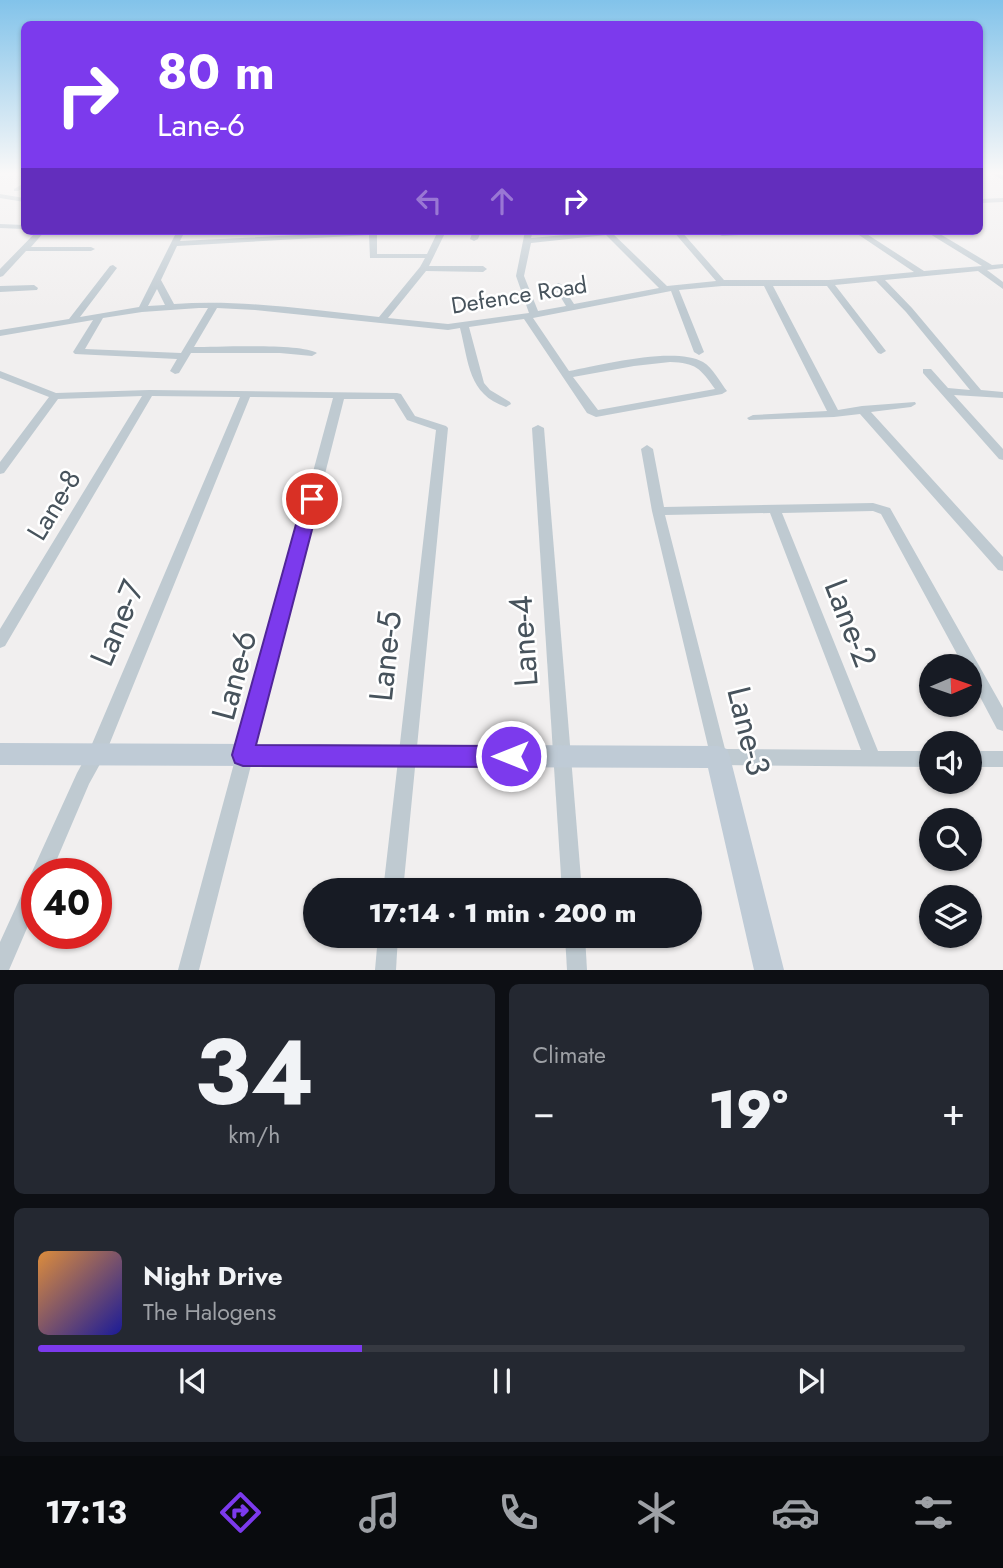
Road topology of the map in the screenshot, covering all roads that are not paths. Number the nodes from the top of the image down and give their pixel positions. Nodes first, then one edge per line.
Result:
1 (0, 226) edge
2 (21, 227) edge
3 (37, 235) edge
4 (179, 235) edge
5 (324, 235) edge
6 (373, 235) edge
7 (440, 235) edge
8 (528, 235) edge
9 (580, 235) edge
10 (610, 235) edge
11 (680, 235) edge
12 (863, 235) edge
13 (936, 235) edge
14 (527, 241) junction
15 (175, 244) junction
16 (23, 249) junction
17 (91, 249) dead end
18 (430, 256) junction
19 (0, 260) edge
20 (13, 260) junction
21 (1003, 266) edge
22 (990, 267) junction
23 (113, 268) dead end
24 (424, 268) junction
25 (979, 268) junction
26 (483, 269) dead end
27 (0, 274) edge
28 (923, 274) junction
29 (156, 279) junction
30 (879, 279) junction
31 (722, 283) junction
32 (829, 283) junction
33 (768, 284) junction
34 (558, 286) dead end
35 (1003, 286) edge
36 (34, 288) dead end
37 (670, 288) junction
38 (0, 289) edge
39 (214, 305) junction
40 (170, 306) junction
41 (571, 307) junction
42 (142, 309) junction
43 (531, 315) junction
44 (100, 316) junction
45 (72, 321) junction
46 (381, 321) junction
47 (464, 325) junction
48 (0, 333) edge
49 (881, 351) dead end
50 (699, 352) dead end
51 (186, 353) junction
52 (312, 353) dead end
53 (175, 371) dead end
54 (927, 371) dead end
55 (0, 374) edge
56 (567, 376) junction
57 (943, 391) junction
58 (149, 393) junction
59 (978, 393) junction
60 (246, 395) junction
61 (1003, 395) edge
62 (55, 396) junction
63 (339, 396) junction
64 (506, 404) dead end
65 (911, 404) dead end
66 (862, 409) junction
67 (834, 414) junction
68 (753, 418) dead end
69 (538, 428) dead end
70 (647, 449) dead end
71 (1003, 456) edge
72 (0, 470) edge
73 (774, 508) junction
74 (658, 511) junction
75 (1003, 566) edge
76 (0, 642) edge
77 (1003, 724) edge
78 (0, 754) edge
79 (96, 755) junction
80 (243, 755) junction
81 (406, 756) junction
82 (564, 757) junction
83 (718, 757) junction
84 (873, 759) junction
85 (919, 759) edge
86 (982, 759) edge
87 (1003, 759) edge
88 (48, 858) edge
89 (394, 878) edge
90 (571, 878) edge
91 (21, 918) edge
92 (387, 948) edge
93 (576, 948) edge
94 (0, 966) edge
95 (188, 970) edge
96 (385, 970) edge
97 (577, 970) edge
98 (769, 970) edge

1 - 2 street
3 - 16 street
4 - 15 street
5 - 15 street
6 - 18 street
7 - 18 street
8 - 14 street
9 - 14 street
10 - 37 street
11 - 31 street
12 - 28 street
13 - 22 street
14 - 43 street
15 - 29 street
16 - 17 street
16 - 20 street
18 - 24 street
19 - 20 street
20 - 27 street
21 - 22 street, Defence Road
22 - 25 street, Defence Road
23 - 45 street
24 - 26 street
24 - 46 street
25 - 28 street, Defence Road
25 - 35 street
28 - 30 street, Defence Road
29 - 40 street
29 - 42 street
30 - 32 street, Defence Road
30 - 59 street
31 - 33 street, Defence Road
31 - 37 street, Defence Road
32 - 33 street, Defence Road
32 - 49 street
33 - 67 street
34 - 41 street
36 - 38 street
37 - 41 street, Defence Road
37 - 50 street
39 - 40 street, Defence Road
39 - 46 street, Defence Road
39 - 51 street
40 - 42 street, Defence Road
41 - 43 street, Defence Road
42 - 44 street, Defence Road
43 - 47 street, Defence Road
43 - 56 street
44 - 45 street, Defence Road
44 - 51 street
45 - 48 street, Defence Road
46 - 47 street, Defence Road
47 - 64 street
51 - 52 street
51 - 53 street
54 - 57 street
55 - 62 street
56 - 56 street
57 - 59 street
57 - 71 street
58 - 60 street
58 - 62 street
58 - 76 street, Lane-8
59 - 61 street
60 - 63 street
60 - 79 street, Lane-7
62 - 72 street
63 - 80 street, Lane-6
63 - 81 street, Lane-5
65 - 66 street
66 - 67 street
66 - 75 street
67 - 68 street
69 - 82 street, Lane-4
70 - 74 street, Lane-3
73 - 74 street
73 - 77 street
73 - 84 street, Lane-2
74 - 83 street, Lane-3
78 - 79 street
79 - 80 street
79 - 88 street, Lane-7
80 - 81 street
80 - 95 street, Lane-6
81 - 82 street
81 - 89 street, Lane-5
82 - 83 street
82 - 90 street, Lane-4
83 - 84 street
83 - 98 street, Lane-3
84 - 85 street
86 - 87 street
91 - 94 street
92 - 96 street
93 - 97 street

